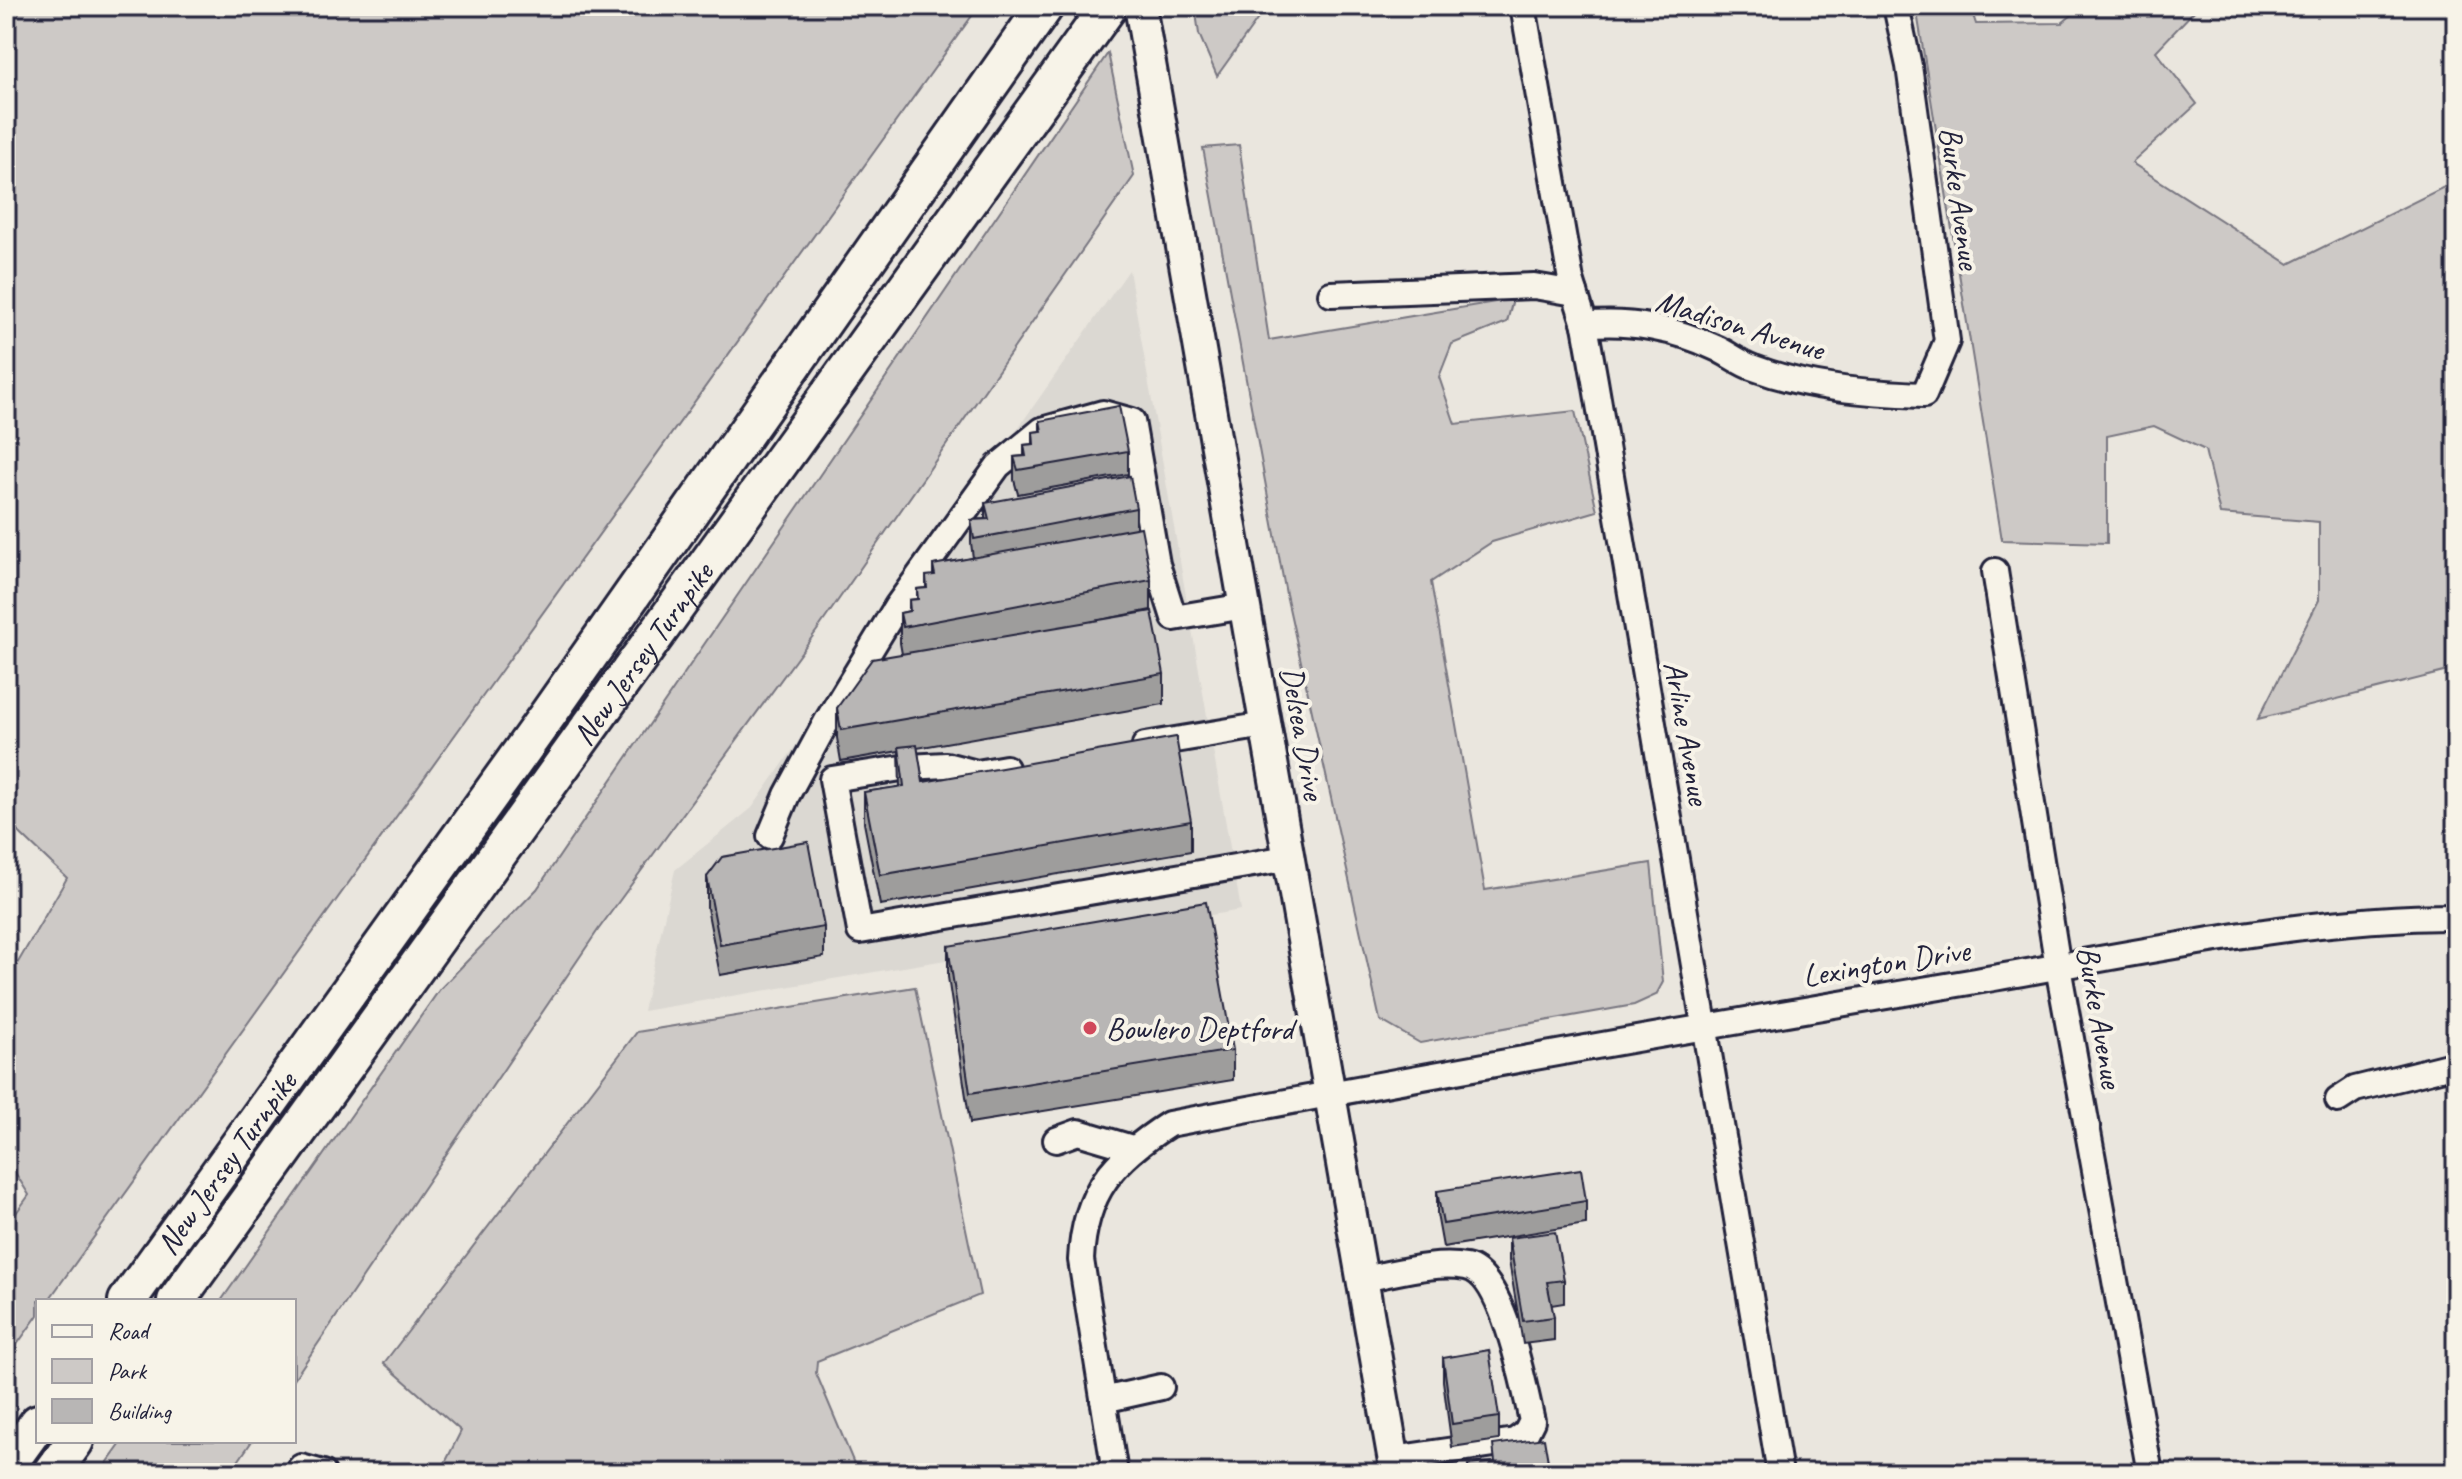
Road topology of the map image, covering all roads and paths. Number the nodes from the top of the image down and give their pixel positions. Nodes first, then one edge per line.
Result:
1 (1045, 6) edge
2 (1109, 6) edge
3 (1140, 6) edge
4 (1523, 6) edge
5 (1896, 6) edge
6 (1575, 293) junction
7 (1331, 294) dead end
8 (1585, 325) junction
9 (1924, 395) joint
10 (1995, 571) dead end
11 (1245, 606) junction
12 (886, 671) edge
13 (854, 676) junction
14 (1265, 725) junction
15 (1127, 748) edge
16 (1037, 763) edge
17 (770, 836) dead end
18 (1288, 858) junction
19 (2456, 917) edge
20 (2058, 967) junction
21 (1704, 1026) junction
22 (2456, 1064) edge
23 (1329, 1094) junction
24 (2338, 1100) dead end
25 (1056, 1140) dead end
26 (1132, 1148) junction
27 (1362, 1279) junction
28 (128, 1299) edge
29 (177, 1299) edge
30 (1161, 1387) dead end
31 (1103, 1400) junction
32 (36, 1426) edge
33 (74, 1443) edge
34 (1394, 1466) edge
35 (6, 1467) edge
36 (52, 1473) edge
37 (297, 1473) edge
38 (323, 1473) edge
39 (1115, 1473) edge
40 (1780, 1473) edge
41 (2150, 1473) edge

1 - 28 highway, New Jersey Turnpike
2 - 29 highway, New Jersey Turnpike
3 - 11 main road, Delsea Drive
4 - 6 street, Arline Avenue
5 - 9 street, Burke Avenue
6 - 7 street
6 - 8 street, Arline Avenue
8 - 9 street, Madison Avenue
8 - 21 street, Arline Avenue
10 - 20 street, Burke Avenue
11 - 13 street
11 - 14 main road, Delsea Drive
12 - 13 street
13 - 17 street
14 - 15 street
14 - 18 main road, Delsea Drive
16 - 18 street
18 - 23 main road, Delsea Drive
19 - 20 street, Lexington Drive
20 - 21 street, Lexington Drive
20 - 41 street, Burke Avenue
21 - 23 street, Lexington Drive
21 - 40 street, Arline Avenue
22 - 24 street
23 - 26 street, Lexington Drive
23 - 27 main road, Delsea Drive
25 - 26 street
26 - 31 street, Lexington Drive
27 - 34 main road, Delsea Drive
27 - 34 street
30 - 31 street
31 - 39 street, Lexington Drive
32 - 35 highway
33 - 36 highway
37 - 38 street

